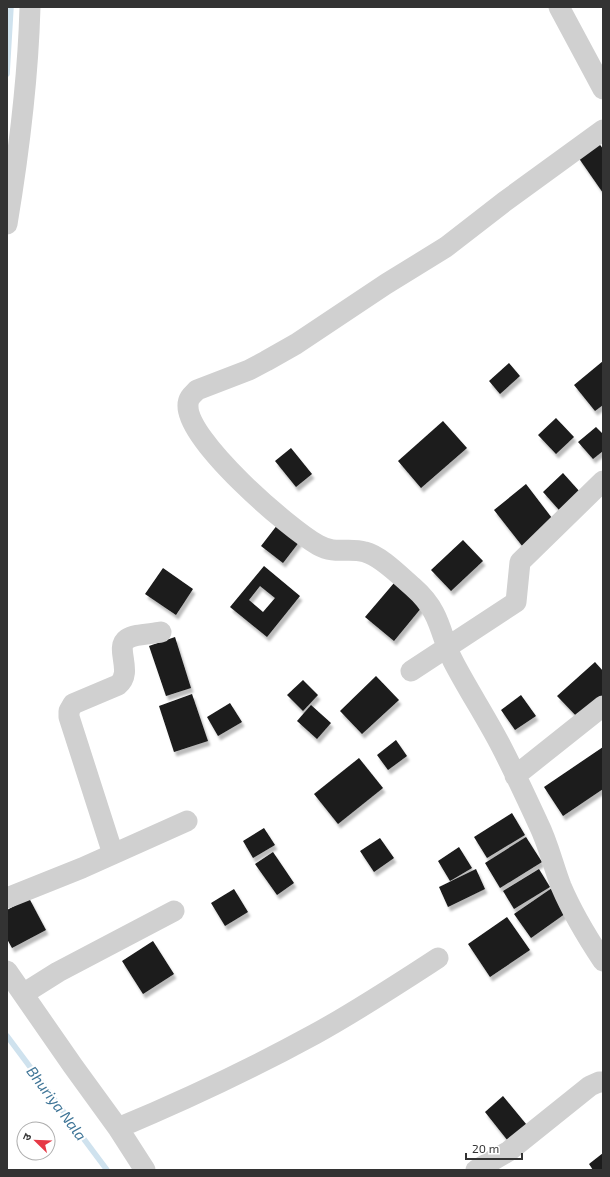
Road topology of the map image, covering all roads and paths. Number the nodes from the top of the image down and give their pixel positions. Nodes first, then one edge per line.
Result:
1 (30, 7) edge
2 (558, 7) edge
3 (596, 61) edge
4 (603, 89) edge
5 (603, 130) edge
6 (7, 224) edge
7 (603, 481) edge
8 (160, 632) dead end
9 (447, 648) junction
10 (411, 671) dead end
11 (603, 706) edge
12 (515, 776) junction
13 (187, 821) dead end
14 (113, 854) junction
15 (7, 898) edge
16 (174, 911) dead end
17 (438, 958) dead end
18 (603, 961) edge
19 (7, 971) edge
20 (23, 994) junction
21 (603, 1082) edge
22 (118, 1128) junction
23 (145, 1170) edge
24 (476, 1170) edge

1 - 6 street
2 - 3 street
3 - 4 street
5 - 9 street
7 - 9 street
8 - 14 street
9 - 10 street
9 - 12 street
11 - 12 street
12 - 18 street
13 - 14 street
14 - 15 street
16 - 20 street
17 - 22 street
19 - 20 street
20 - 22 street
21 - 24 street
22 - 23 street

